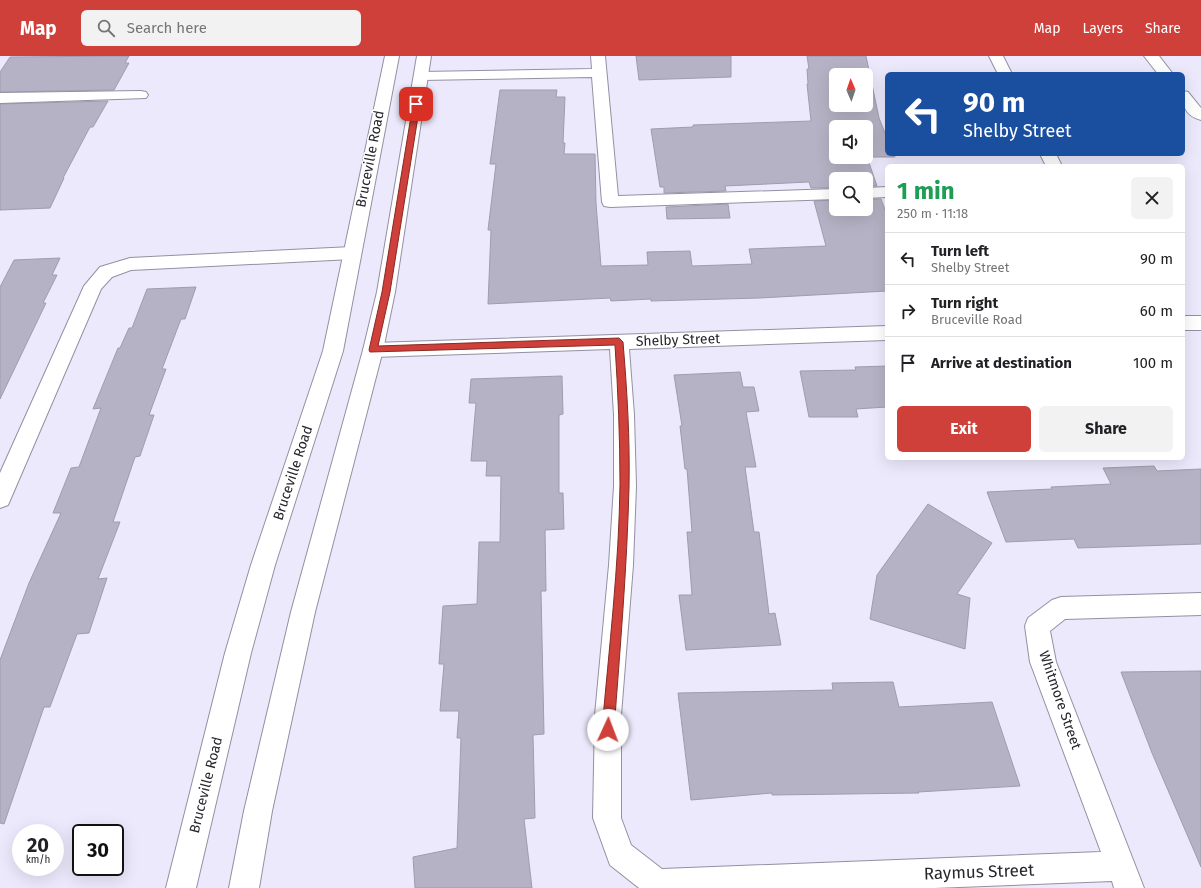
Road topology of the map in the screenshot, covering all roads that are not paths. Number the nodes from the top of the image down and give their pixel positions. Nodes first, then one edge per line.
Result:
1 (392, 56) edge
2 (996, 56) edge
3 (1151, 56) edge
4 (594, 62) edge
5 (426, 64) edge
6 (1004, 72) edge
7 (1164, 72) edge
8 (141, 94) dead end
9 (0, 98) edge
10 (1185, 98) edge
11 (1201, 115) edge
12 (885, 192) edge
13 (873, 193) edge
14 (829, 194) edge
15 (352, 254) junction
16 (1185, 323) edge
17 (1201, 323) edge
18 (885, 333) edge
19 (619, 342) junction
20 (373, 350) junction
21 (0, 498) edge
22 (1201, 604) edge
23 (1125, 877) edge
24 (181, 888) edge
25 (244, 888) edge

1 - 15 main road, Bruceville Road
2 - 6 main road
3 - 7 main road
4 - 5 main road
4 - 14 main road
5 - 20 main road
8 - 9 main road
10 - 11 main road
12 - 13 main road
15 - 21 main road
15 - 24 main road, Bruceville Road
16 - 17 main road
18 - 19 main road, Shelby Street
19 - 20 main road, Shelby Street
19 - 23 main road, Raymus Street
20 - 25 main road
22 - 23 main road, Whitmore Street

